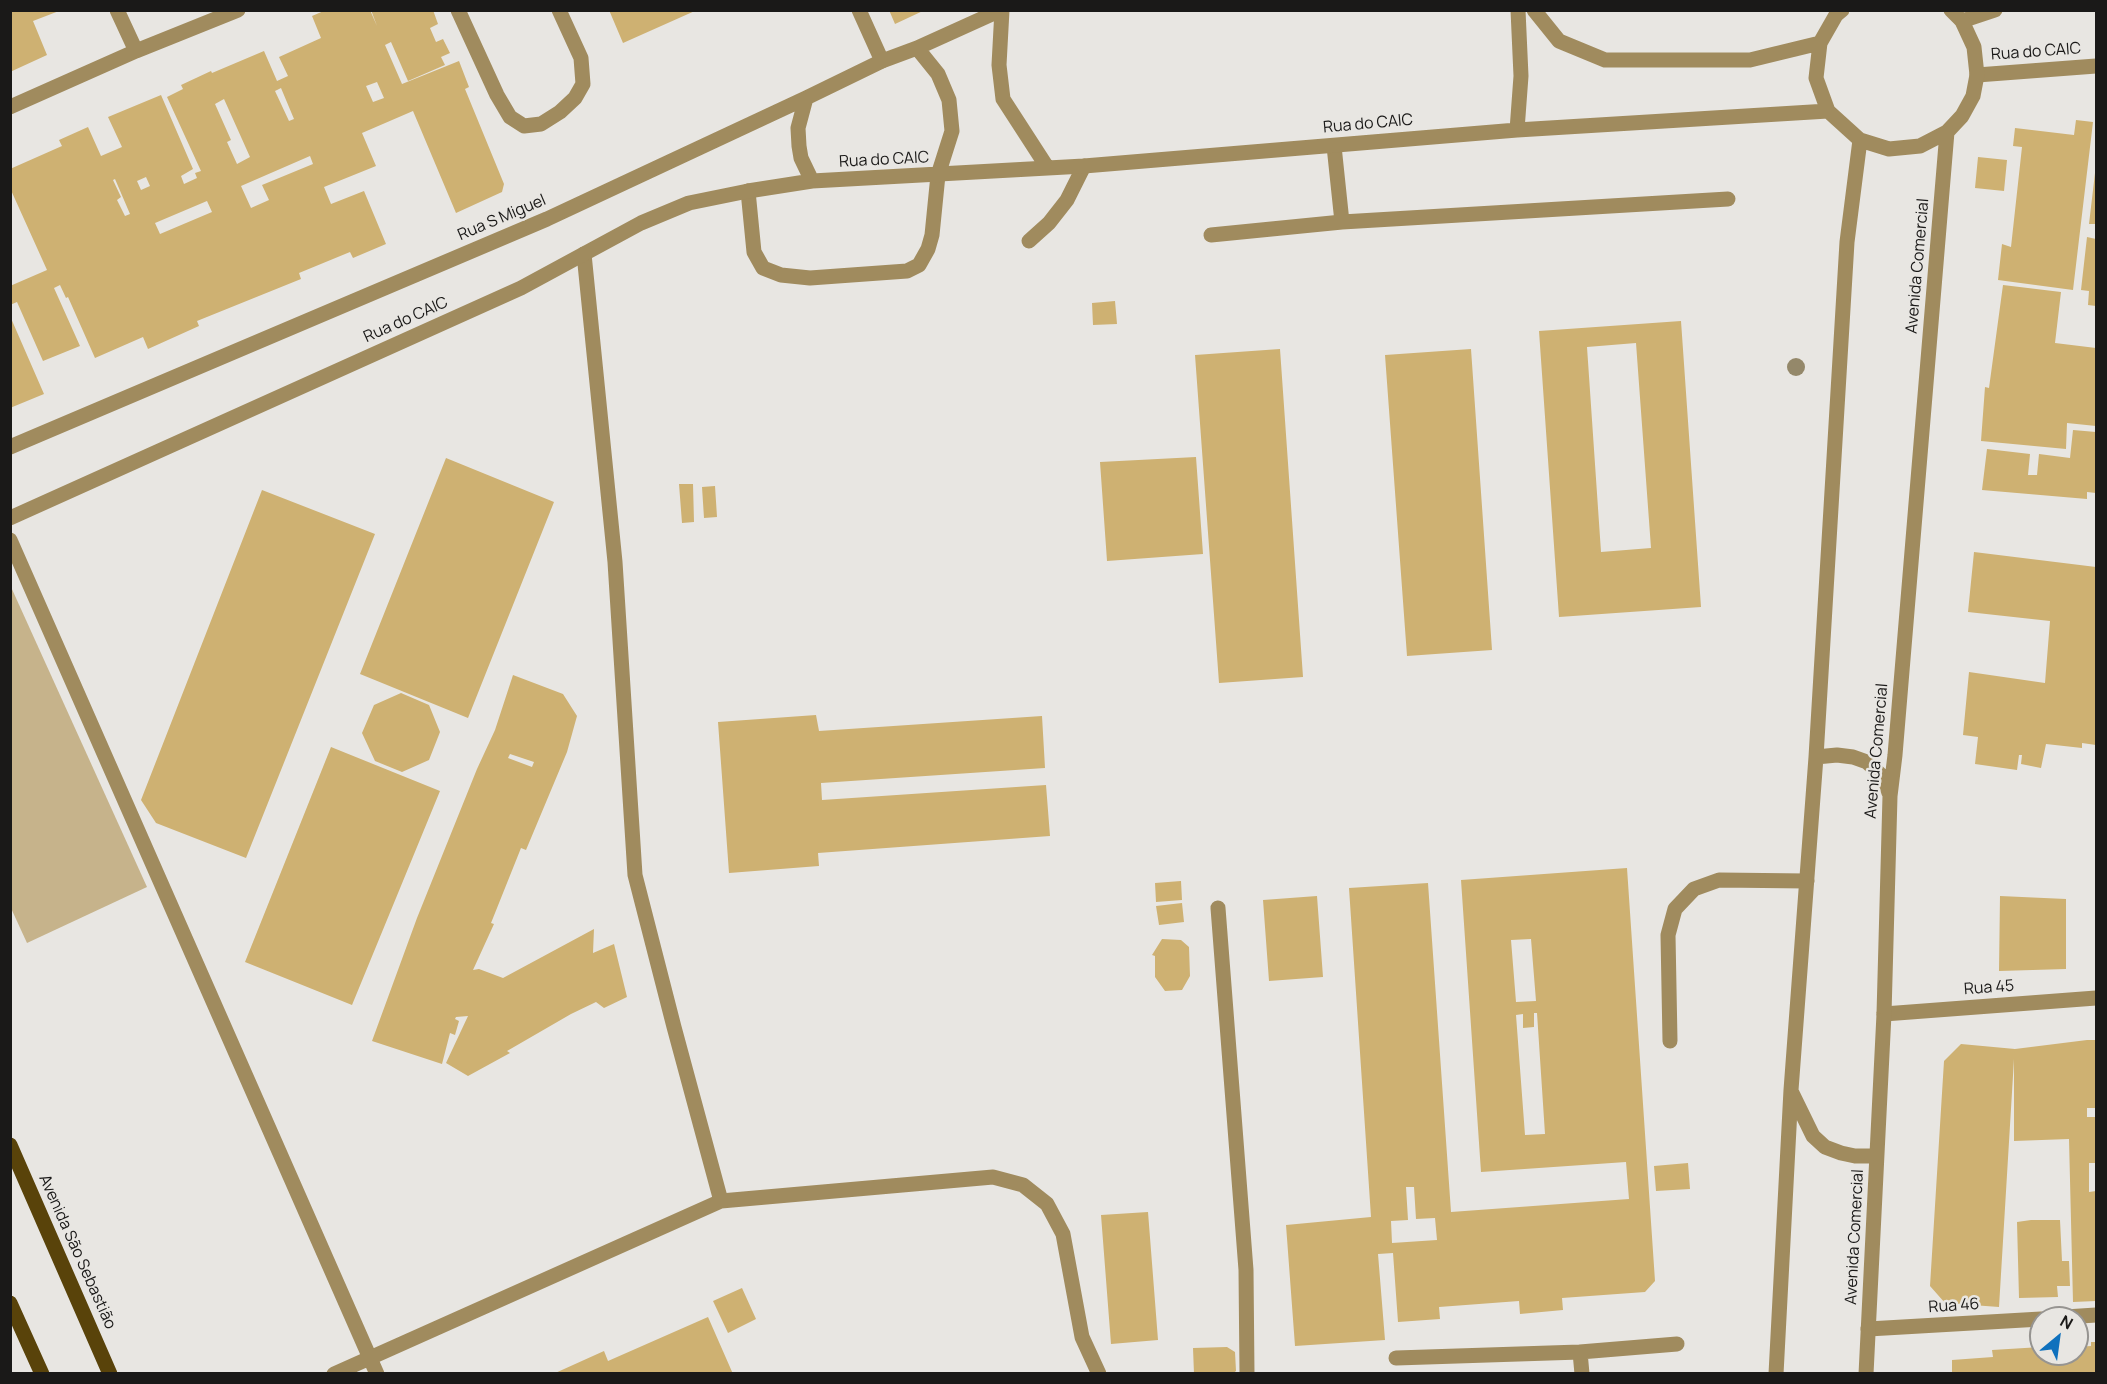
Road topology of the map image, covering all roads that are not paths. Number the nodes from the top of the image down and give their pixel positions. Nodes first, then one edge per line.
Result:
1 (117, 10) edge
2 (238, 10) edge
3 (458, 10) edge
4 (559, 10) edge
5 (859, 10) edge
6 (1001, 10) edge
7 (1518, 10) edge
8 (1534, 10) edge
9 (1842, 10) edge
10 (1995, 10) edge
11 (1958, 14) edge
12 (1820, 43) junction
13 (916, 48) junction
14 (136, 51) junction
15 (882, 61) junction
16 (2097, 66) edge
17 (1977, 75) junction
18 (806, 99) junction
19 (10, 107) edge
20 (1828, 111) junction
21 (1517, 130) junction
22 (1947, 132) junction
23 (1860, 140) junction
24 (1334, 146) junction
25 (1084, 166) junction
26 (1047, 167) junction
27 (938, 175) junction
28 (812, 182) junction
29 (748, 191) junction
30 (1728, 199) dead end
31 (1342, 222) junction
32 (1210, 235) dead end
33 (1029, 241) dead end
34 (584, 254) junction
35 (10, 447) edge
36 (10, 518) edge
37 (10, 540) edge
38 (1816, 757) junction
39 (1890, 796) junction
40 (1807, 881) junction
41 (1218, 908) dead end
42 (2097, 998) edge
43 (1884, 1014) junction
44 (1670, 1041) dead end
45 (1791, 1090) junction
46 (10, 1145) edge
47 (1876, 1156) junction
48 (722, 1201) junction
49 (10, 1303) edge
50 (2029, 1319) edge
51 (1868, 1329) junction
52 (1677, 1344) dead end
53 (1580, 1352) junction
54 (371, 1358) junction
55 (1396, 1358) dead end
56 (42, 1374) edge
57 (110, 1374) edge
58 (334, 1374) edge
59 (377, 1374) edge
60 (1099, 1374) edge
61 (1247, 1374) edge
62 (1582, 1374) edge
63 (1776, 1374) edge
64 (1866, 1374) edge

1 - 14 street
2 - 14 street
3 - 4 street
5 - 15 street
6 - 13 street, Rua S Miguel
6 - 26 street
7 - 21 street
8 - 12 street
9 - 12 street
10 - 11 street
11 - 17 street
12 - 20 street
13 - 15 street, Rua S Miguel
13 - 27 street
14 - 19 street
15 - 18 street, Rua S Miguel
16 - 17 street, Rua do CAIC
17 - 22 street
18 - 28 street
18 - 35 street, Rua S Miguel
20 - 21 street, Rua do CAIC
20 - 23 street
21 - 24 street, Rua do CAIC
22 - 23 street
22 - 39 street, Avenida Comercial
23 - 38 street
24 - 25 street, Rua do CAIC
24 - 31 street
25 - 26 street, Rua do CAIC
25 - 33 street
26 - 27 street, Rua do CAIC
27 - 28 street, Rua do CAIC
27 - 29 street
28 - 29 street, Rua do CAIC
29 - 34 street, Rua do CAIC
30 - 31 street
31 - 32 street
34 - 36 street, Rua do CAIC
34 - 48 street
37 - 54 street
38 - 39 street
38 - 40 street
39 - 43 street, Avenida Comercial
40 - 44 street
40 - 45 street
41 - 61 street
42 - 43 street, Rua 45
43 - 47 street, Avenida Comercial
45 - 47 street
45 - 63 street
46 - 57 main road, Avenida São Sebastião
47 - 51 street, Avenida Comercial
48 - 54 street
48 - 60 street
49 - 56 main road
50 - 51 street, Rua 46
51 - 64 street, Avenida Comercial
52 - 53 street
53 - 55 street
53 - 62 street
54 - 58 street
54 - 59 street

